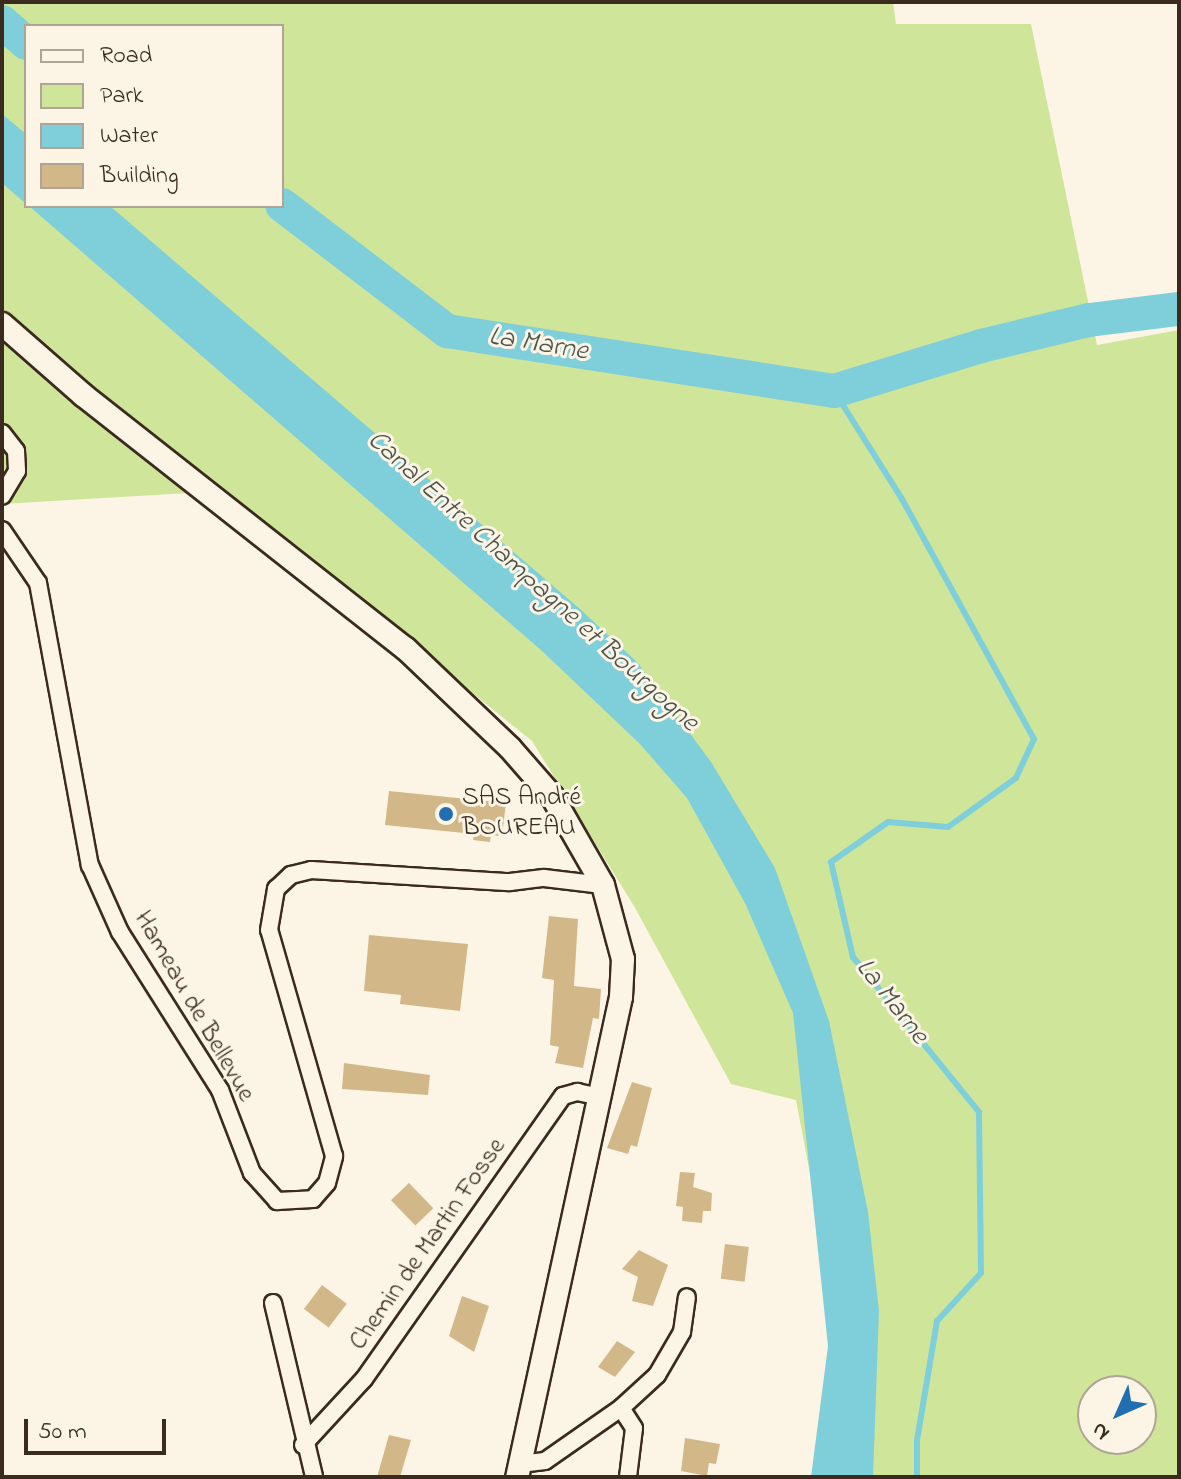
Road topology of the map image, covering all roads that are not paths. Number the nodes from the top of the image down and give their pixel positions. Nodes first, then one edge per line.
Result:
1 (2, 324) edge
2 (2, 433) edge
3 (2, 496) edge
4 (2, 530) edge
5 (603, 885) junction
6 (600, 1097) junction
7 (687, 1297) dead end
8 (273, 1303) dead end
9 (621, 1408) junction
10 (303, 1445) junction
11 (518, 1471) edge
12 (314, 1477) edge
13 (628, 1477) edge

1 - 5 street
2 - 3 street
4 - 5 street, Hameau de Bellevue
5 - 6 street
6 - 10 street, Chemin de Martin Fosse
6 - 11 street
7 - 9 street
8 - 10 street
9 - 11 street
9 - 13 street
10 - 12 street

